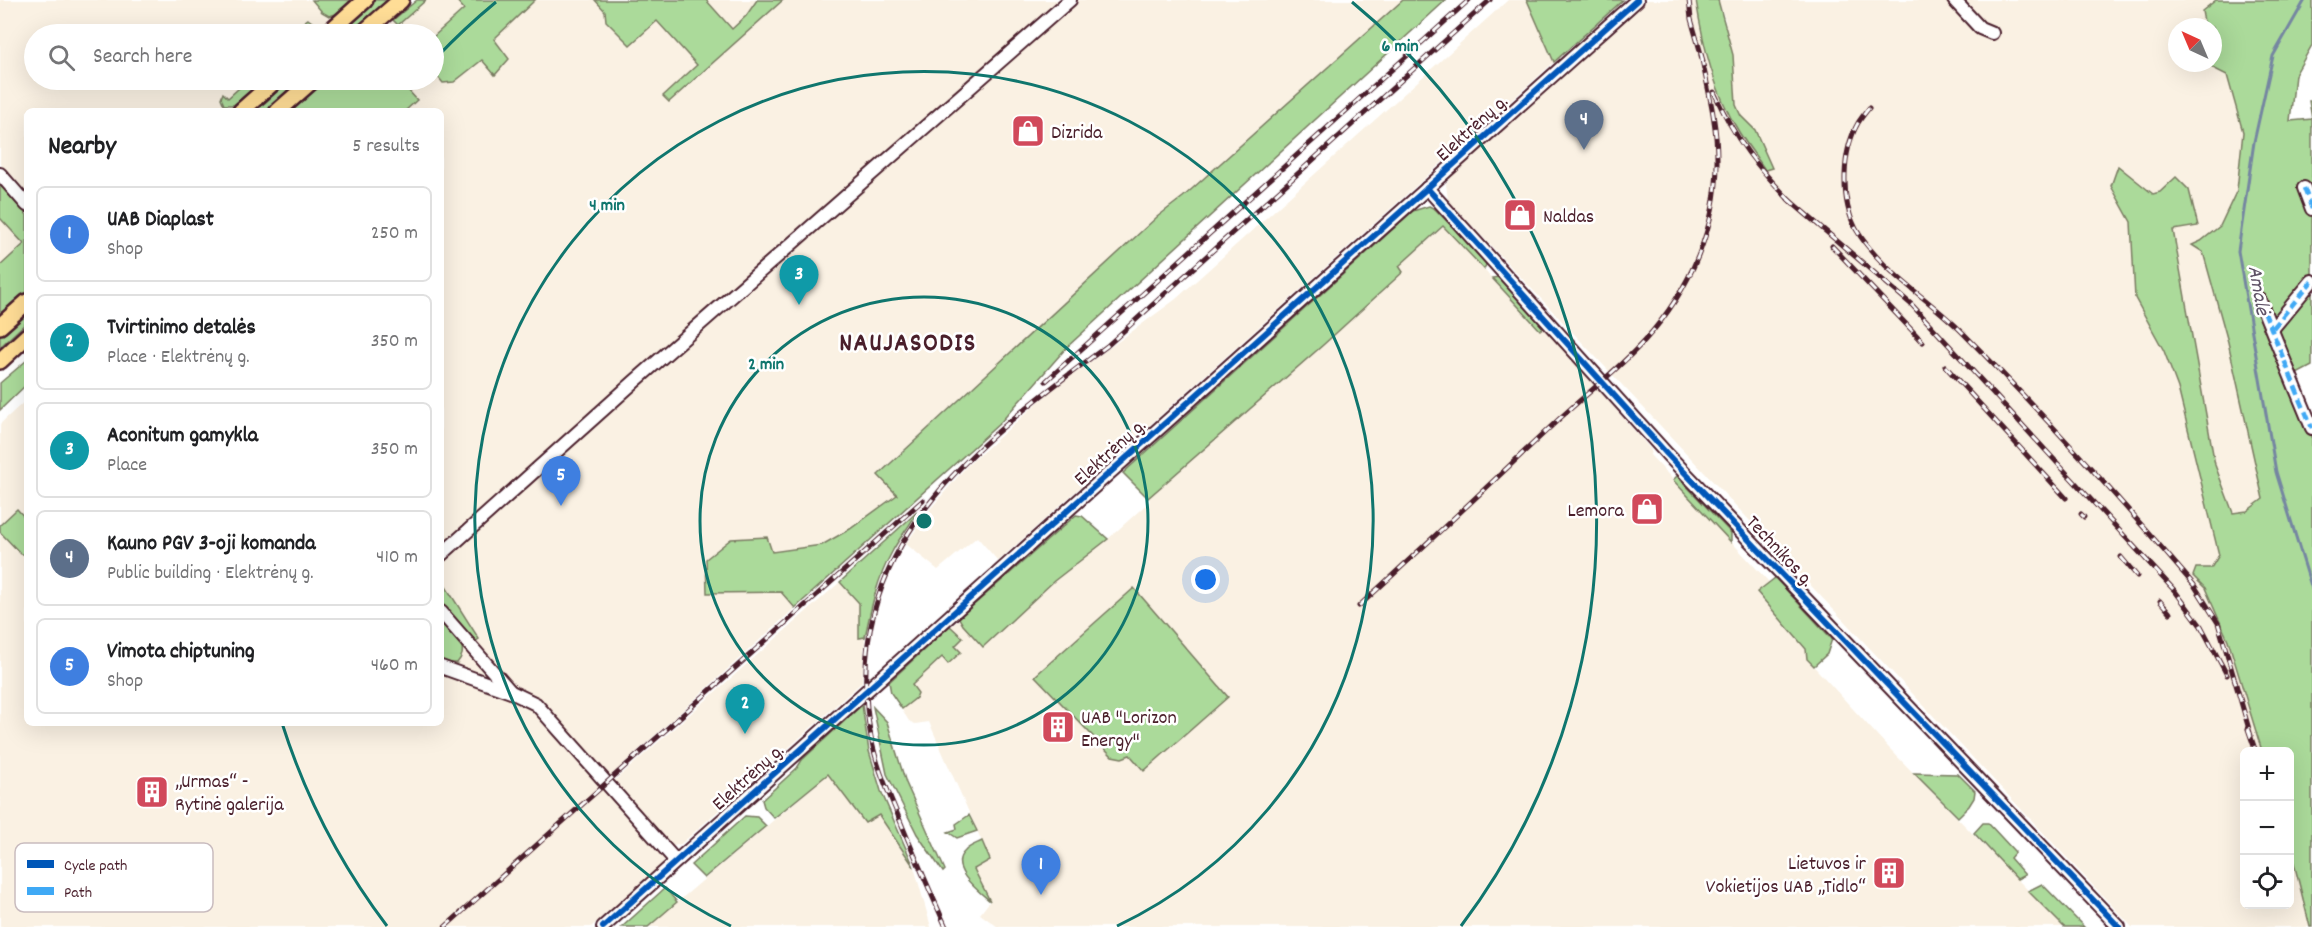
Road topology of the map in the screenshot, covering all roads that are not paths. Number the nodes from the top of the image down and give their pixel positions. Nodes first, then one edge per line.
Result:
1 (365, 0) edge
2 (401, 0) edge
3 (1070, 0) edge
4 (1637, 0) edge
5 (1954, 0) edge
6 (340, 24) edge
7 (374, 24) edge
8 (1992, 33) dead end
9 (265, 90) edge
10 (302, 90) edge
11 (244, 108) edge
12 (281, 108) edge
13 (0, 174) edge
14 (1427, 188) junction
15 (2304, 189) dead end
16 (24, 202) edge
17 (2312, 209) edge
18 (2312, 281) edge
19 (2259, 299) dead end
20 (24, 305) edge
21 (0, 326) edge
22 (2273, 328) junction
23 (24, 339) edge
24 (0, 361) edge
25 (2312, 428) edge
26 (444, 552) edge
27 (444, 615) edge
28 (444, 668) edge
29 (511, 692) junction
30 (676, 861) junction
31 (603, 927) edge
32 (2119, 927) edge

1 - 6 main road
2 - 7 main road
3 - 26 street
4 - 14 street, Elektrėnų g.
5 - 8 street
9 - 11 main road
10 - 12 main road
13 - 16 street
14 - 30 street, Elektrėnų g.
14 - 32 street, Technikos g.
15 - 17 street
18 - 22 street
19 - 22 street
20 - 21 main road
22 - 25 street
23 - 24 main road
27 - 29 street
28 - 29 street
29 - 30 street
30 - 31 street, Elektrėnų g.

